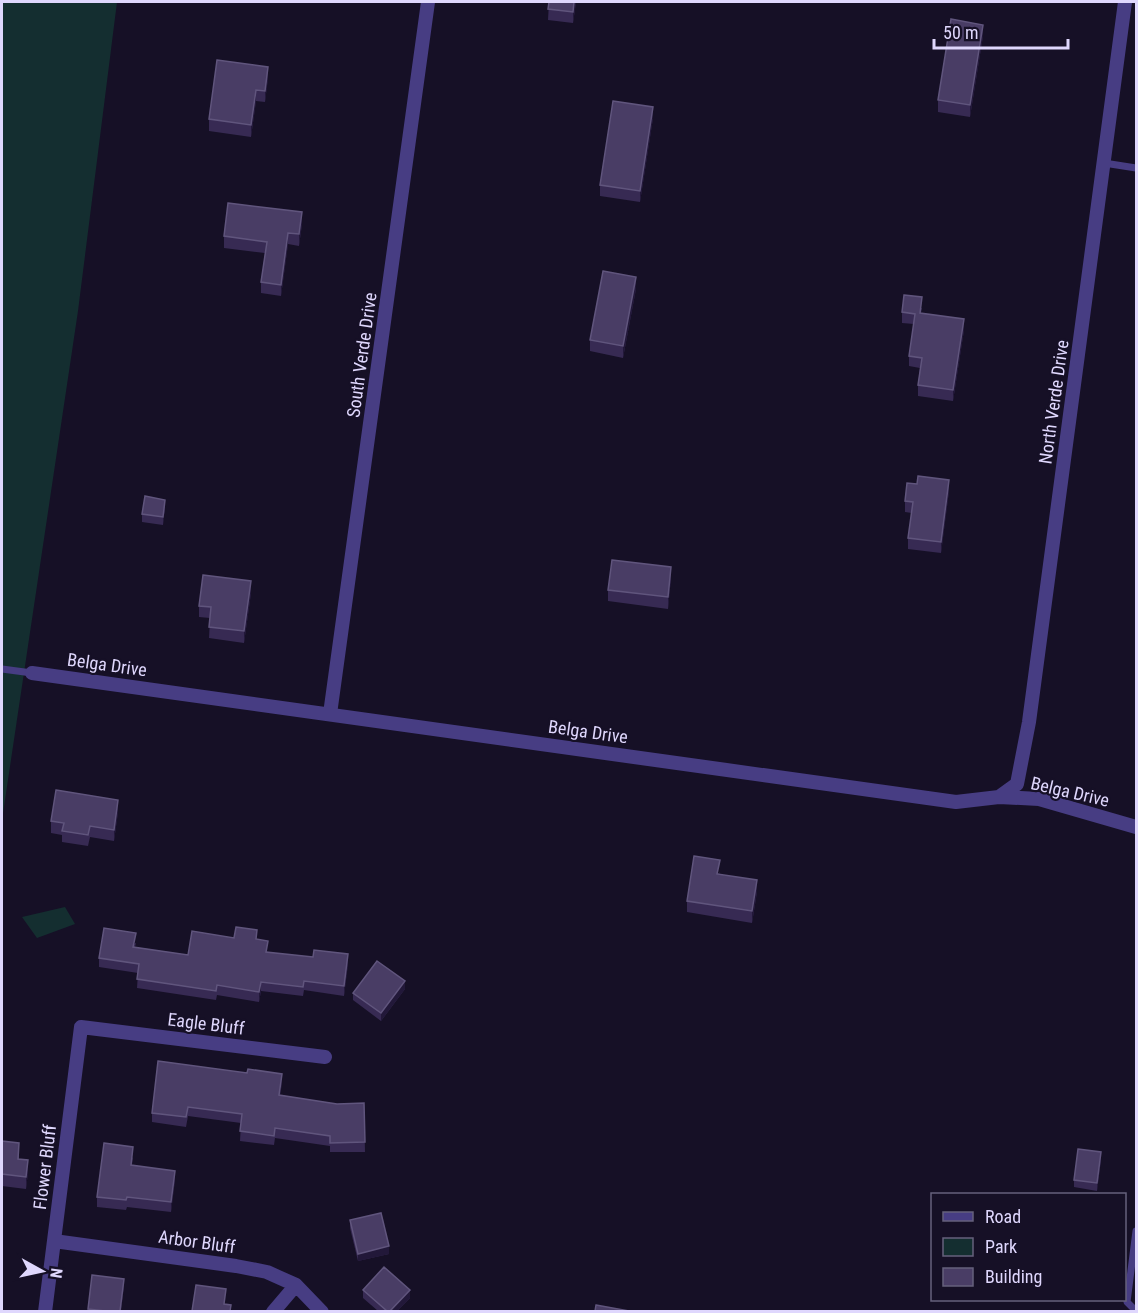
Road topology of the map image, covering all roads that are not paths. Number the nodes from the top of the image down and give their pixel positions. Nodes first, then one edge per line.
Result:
1 (428, 2) edge
2 (1125, 2) edge
3 (1104, 163) junction
4 (1137, 168) edge
5 (2, 669) edge
6 (32, 673) joint
7 (330, 714) junction
8 (999, 797) junction
9 (1137, 827) edge
10 (81, 1027) joint
11 (325, 1057) dead end
12 (1137, 1231) edge
13 (54, 1241) junction
14 (296, 1285) junction
15 (45, 1311) edge
16 (273, 1311) edge
17 (322, 1311) edge
18 (1137, 1311) edge

1 - 7 street, South Verde Drive
2 - 3 street, North Verde Drive
3 - 4 lane
3 - 8 street, North Verde Drive
5 - 6 lane
6 - 7 street, Belga Drive
7 - 8 street, Belga Drive
8 - 9 street, Belga Drive
10 - 11 street, Eagle Bluff
10 - 13 street, Flower Bluff
12 - 18 lane
13 - 14 street, Arbor Bluff
13 - 15 street, Flower Bluff
14 - 16 street
14 - 17 street, Arbor Bluff

